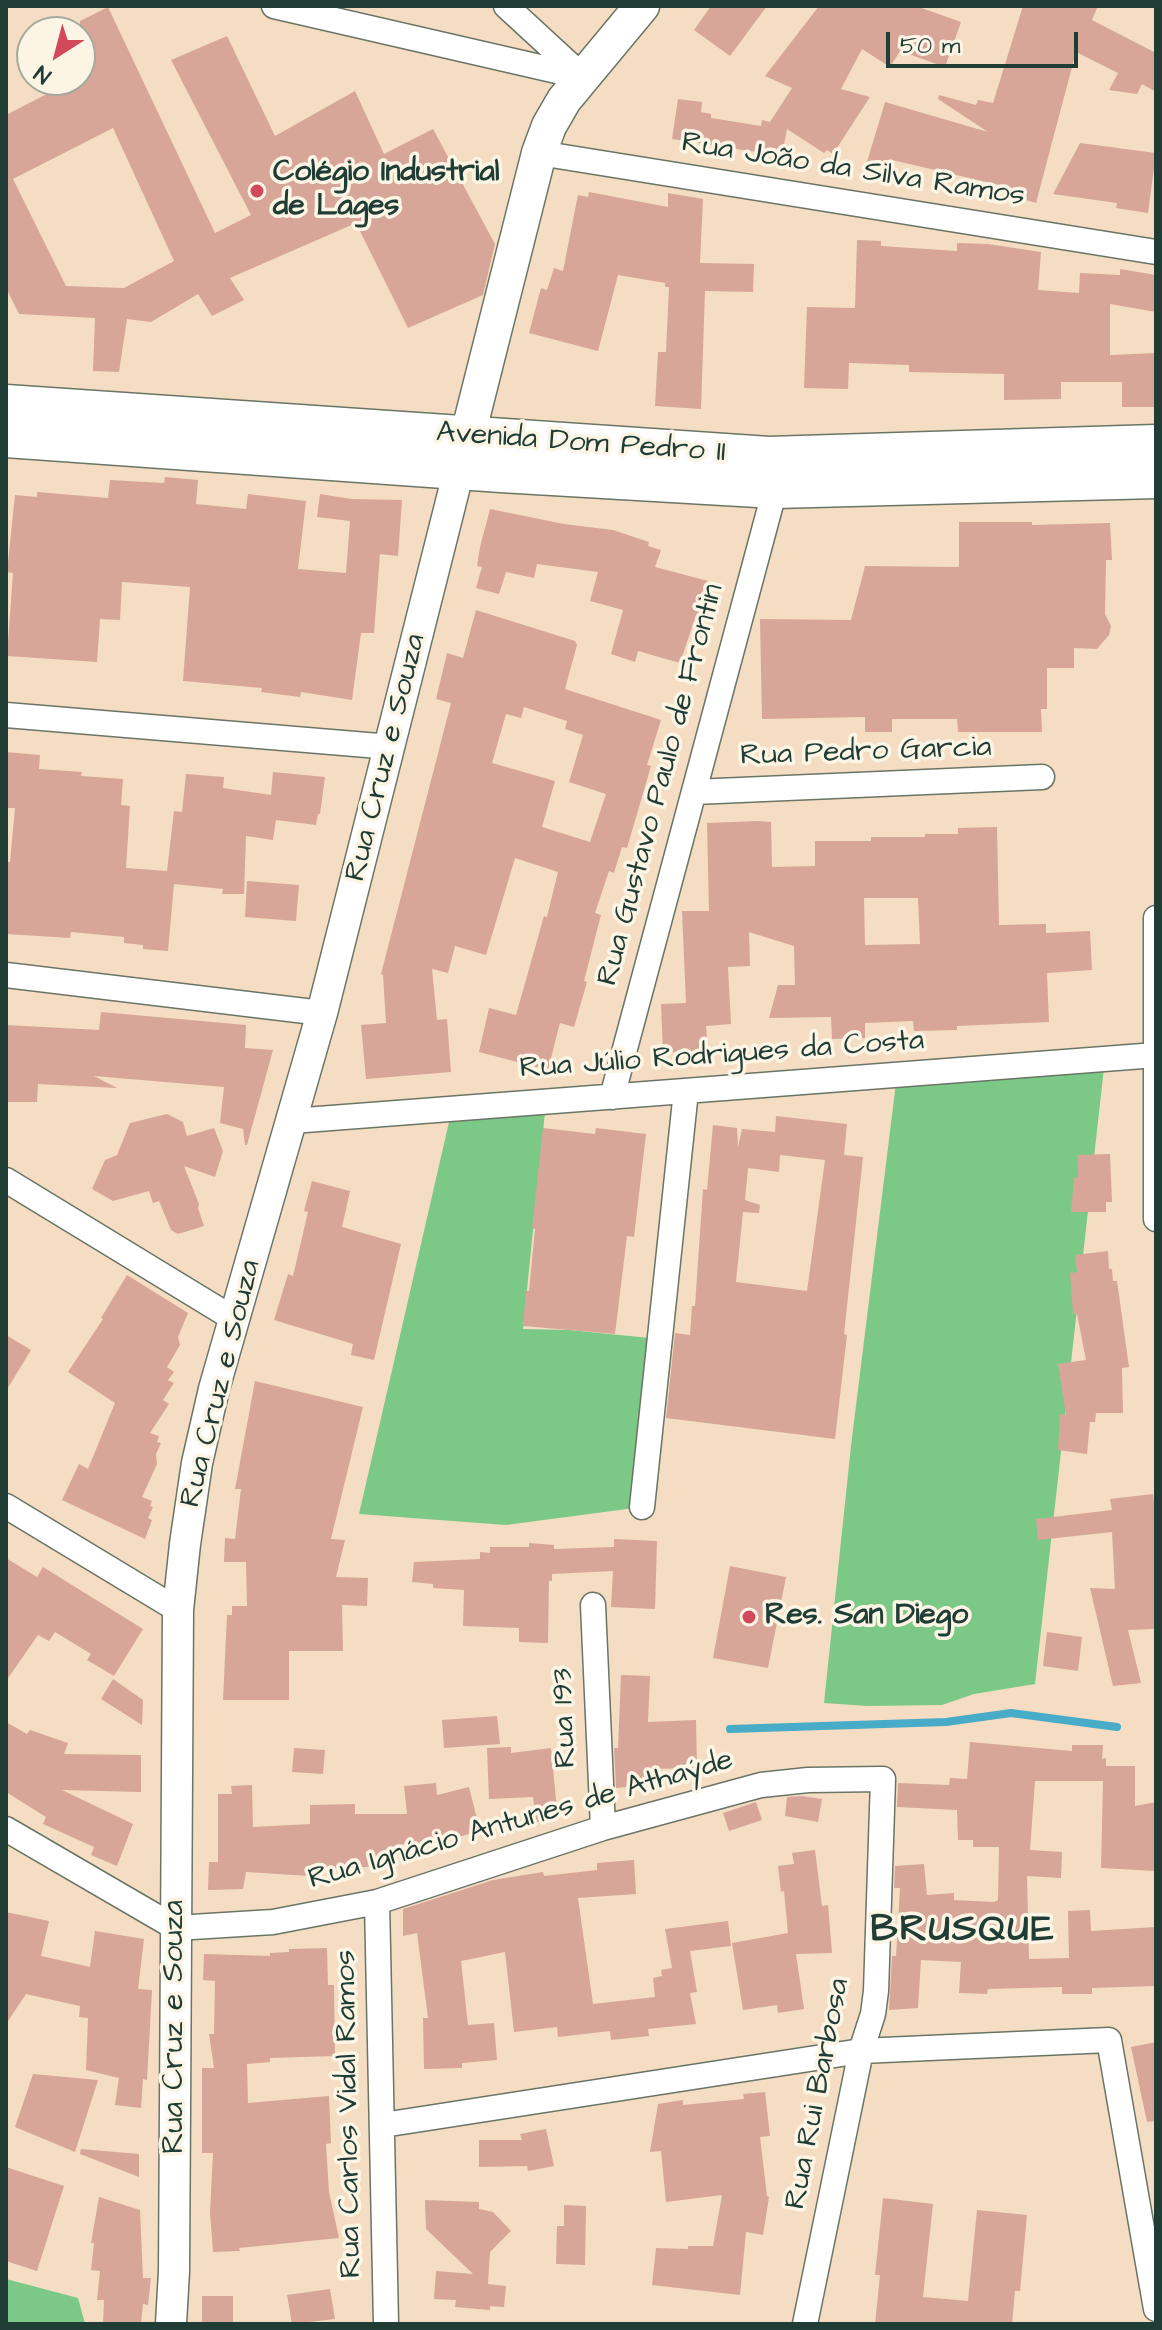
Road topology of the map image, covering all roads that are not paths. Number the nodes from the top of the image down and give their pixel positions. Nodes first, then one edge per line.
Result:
1 (274, 6) edge
2 (506, 6) edge
3 (642, 6) edge
4 (583, 77) junction
5 (539, 153) junction
6 (1156, 252) edge
7 (6, 404) edge
8 (6, 438) edge
9 (1156, 444) edge
10 (463, 454) junction
11 (1156, 479) edge
12 (775, 489) junction
13 (6, 715) edge
14 (391, 747) junction
15 (1042, 777) dead end
16 (694, 792) junction
17 (1156, 918) edge
18 (6, 975) edge
19 (322, 1013) junction
20 (1155, 1055) edge
21 (686, 1091) junction
22 (612, 1097) junction
23 (292, 1121) junction
24 (6, 1180) edge
25 (1156, 1219) edge
26 (234, 1319) junction
27 (6, 1506) edge
28 (642, 1507) dead end
29 (593, 1605) dead end
30 (178, 1610) junction
31 (883, 1779) joint
32 (603, 1828) junction
33 (6, 1829) edge
34 (377, 1902) junction
35 (176, 1928) junction
36 (861, 2051) junction
37 (383, 2125) junction
38 (1156, 2309) edge
39 (171, 2324) edge
40 (386, 2324) edge
41 (805, 2324) edge

1 - 4 street
2 - 4 street
3 - 4 main road
4 - 5 main road
5 - 6 street, Rua João da Silva Ramos
5 - 10 main road
7 - 10 main road, Avenida Dom Pedro II
8 - 10 main road, Avenida Dom Pedro II
9 - 10 main road, Avenida Dom Pedro II
10 - 12 main road, Avenida Dom Pedro II
10 - 14 street, Rua Cruz e Souza
11 - 12 main road, Avenida Dom Pedro II
12 - 16 street, Rua Gustavo Paulo de Frontin
13 - 14 street
14 - 19 street, Rua Cruz e Souza
15 - 16 street, Rua Pedro Garcia
16 - 22 street, Rua Gustavo Paulo de Frontin
17 - 20 street
18 - 19 street
19 - 23 street, Rua Cruz e Souza
20 - 21 street, Rua Júlio Rodrigues da Costa
20 - 25 street
21 - 22 street, Rua Júlio Rodrigues da Costa
21 - 28 street
22 - 23 street, Rua Júlio Rodrigues da Costa
23 - 26 street, Rua Cruz e Souza
24 - 26 street
26 - 30 street, Rua Cruz e Souza
27 - 30 street
29 - 32 street, Rua 193
30 - 35 street, Rua Cruz e Souza
31 - 32 street, Rua Ignácio Antunes de Athaýde
31 - 36 street, Rua Rui Barbosa
32 - 34 street, Rua Ignácio Antunes de Athaýde
33 - 35 street
34 - 35 street, Rua Ignácio Antunes de Athaýde
34 - 37 street, Rua Carlos Vidal Ramos
35 - 39 street, Rua Cruz e Souza
36 - 37 street
36 - 38 street
36 - 41 street, Rua Rui Barbosa
37 - 40 street, Rua Carlos Vidal Ramos

